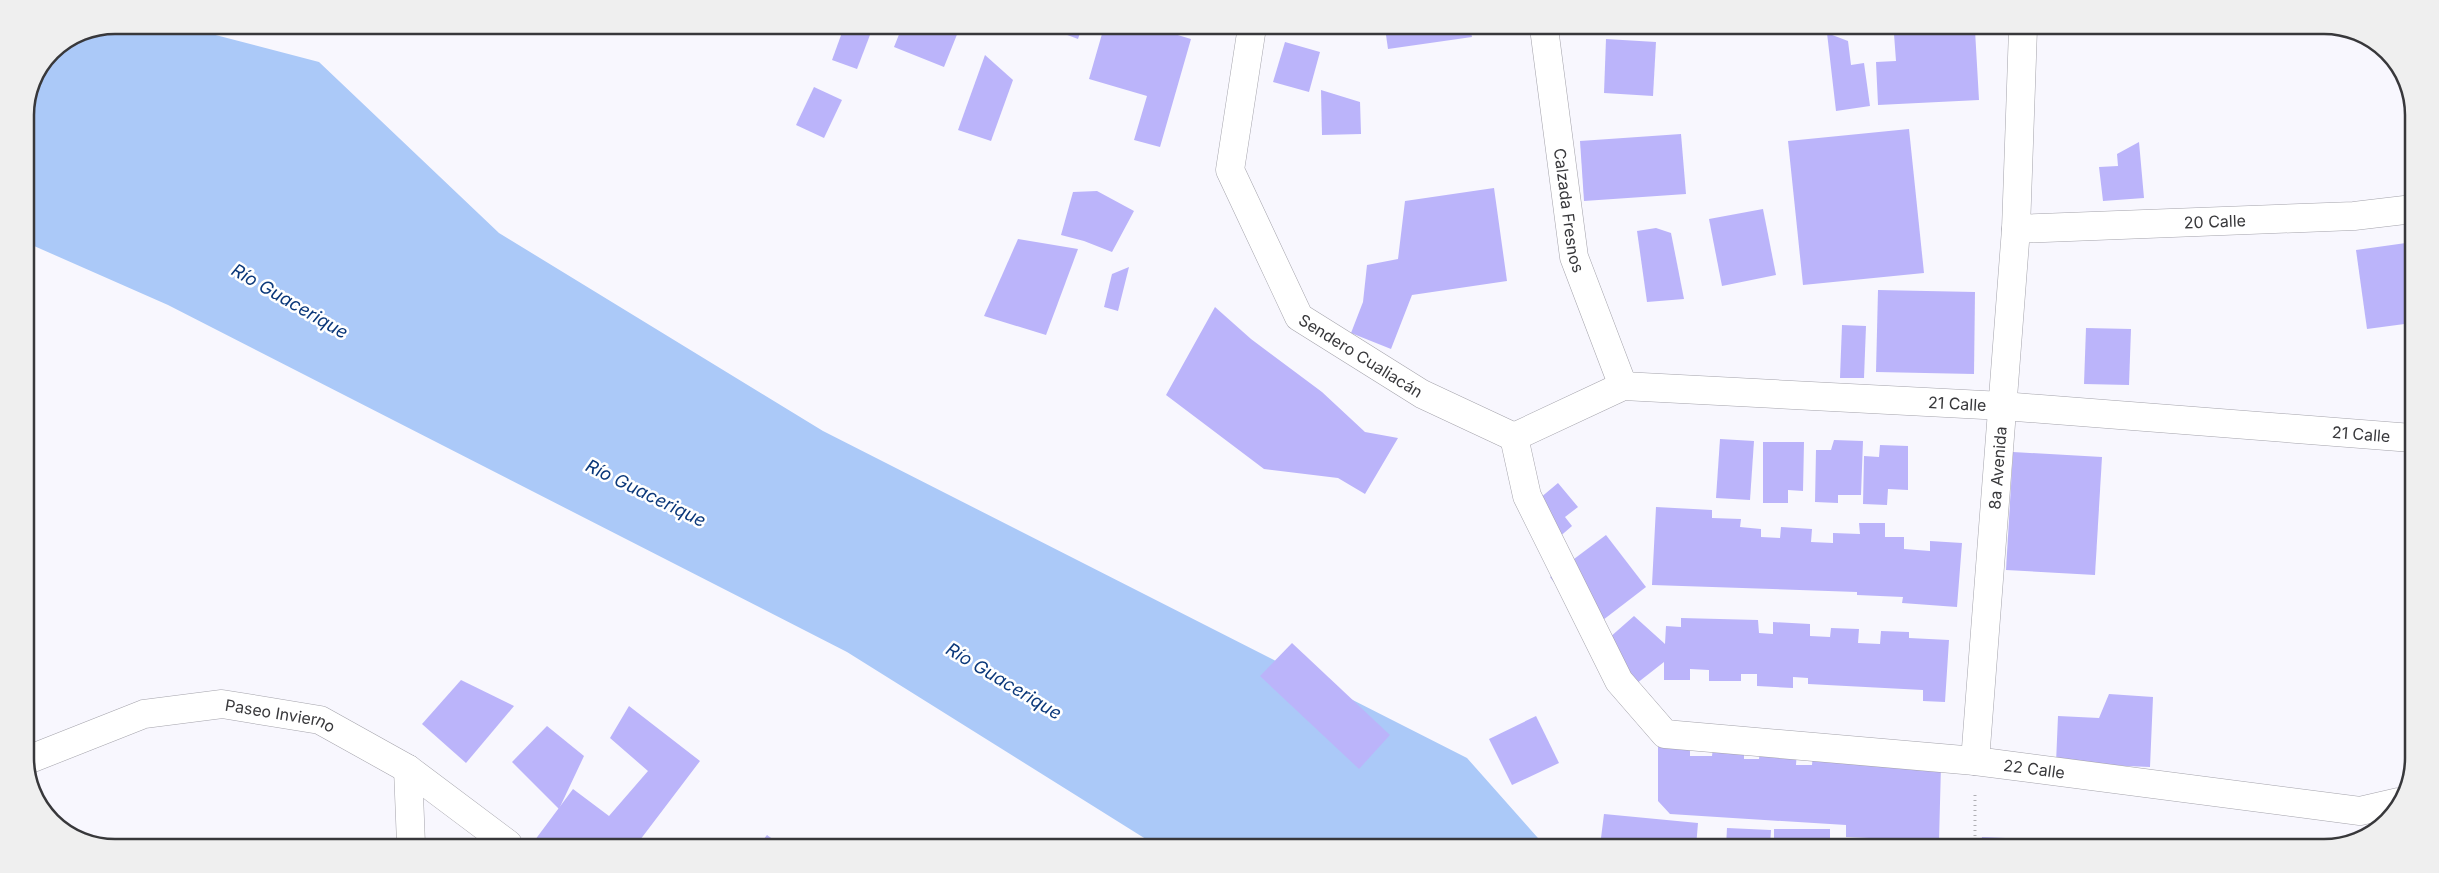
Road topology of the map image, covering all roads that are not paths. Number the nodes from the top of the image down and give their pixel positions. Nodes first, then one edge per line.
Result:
1 (1251, 34) edge
2 (1545, 34) edge
3 (2023, 34) edge
4 (2405, 210) edge
5 (2016, 229) junction
6 (1623, 386) junction
7 (2003, 406) junction
8 (1514, 437) junction
9 (2405, 437) edge
10 (34, 757) edge
11 (1975, 760) junction
12 (408, 769) junction
13 (2391, 804) edge
14 (411, 839) edge
15 (501, 839) edge

1 - 8 street, Sendero Cualiacán
2 - 6 street, Calzada Fresnos
3 - 5 street, 8a Avenida
4 - 5 street, 20 Calle
5 - 7 street, 8a Avenida
6 - 7 street, 21 Calle
6 - 8 street, 21 Calle
7 - 9 street, 21 Calle
7 - 11 street, 8a Avenida
8 - 11 street, 22 Calle
10 - 12 street, Paseo Invierno
11 - 13 street, 22 Calle
12 - 14 street
12 - 15 street, Paseo Invierno

